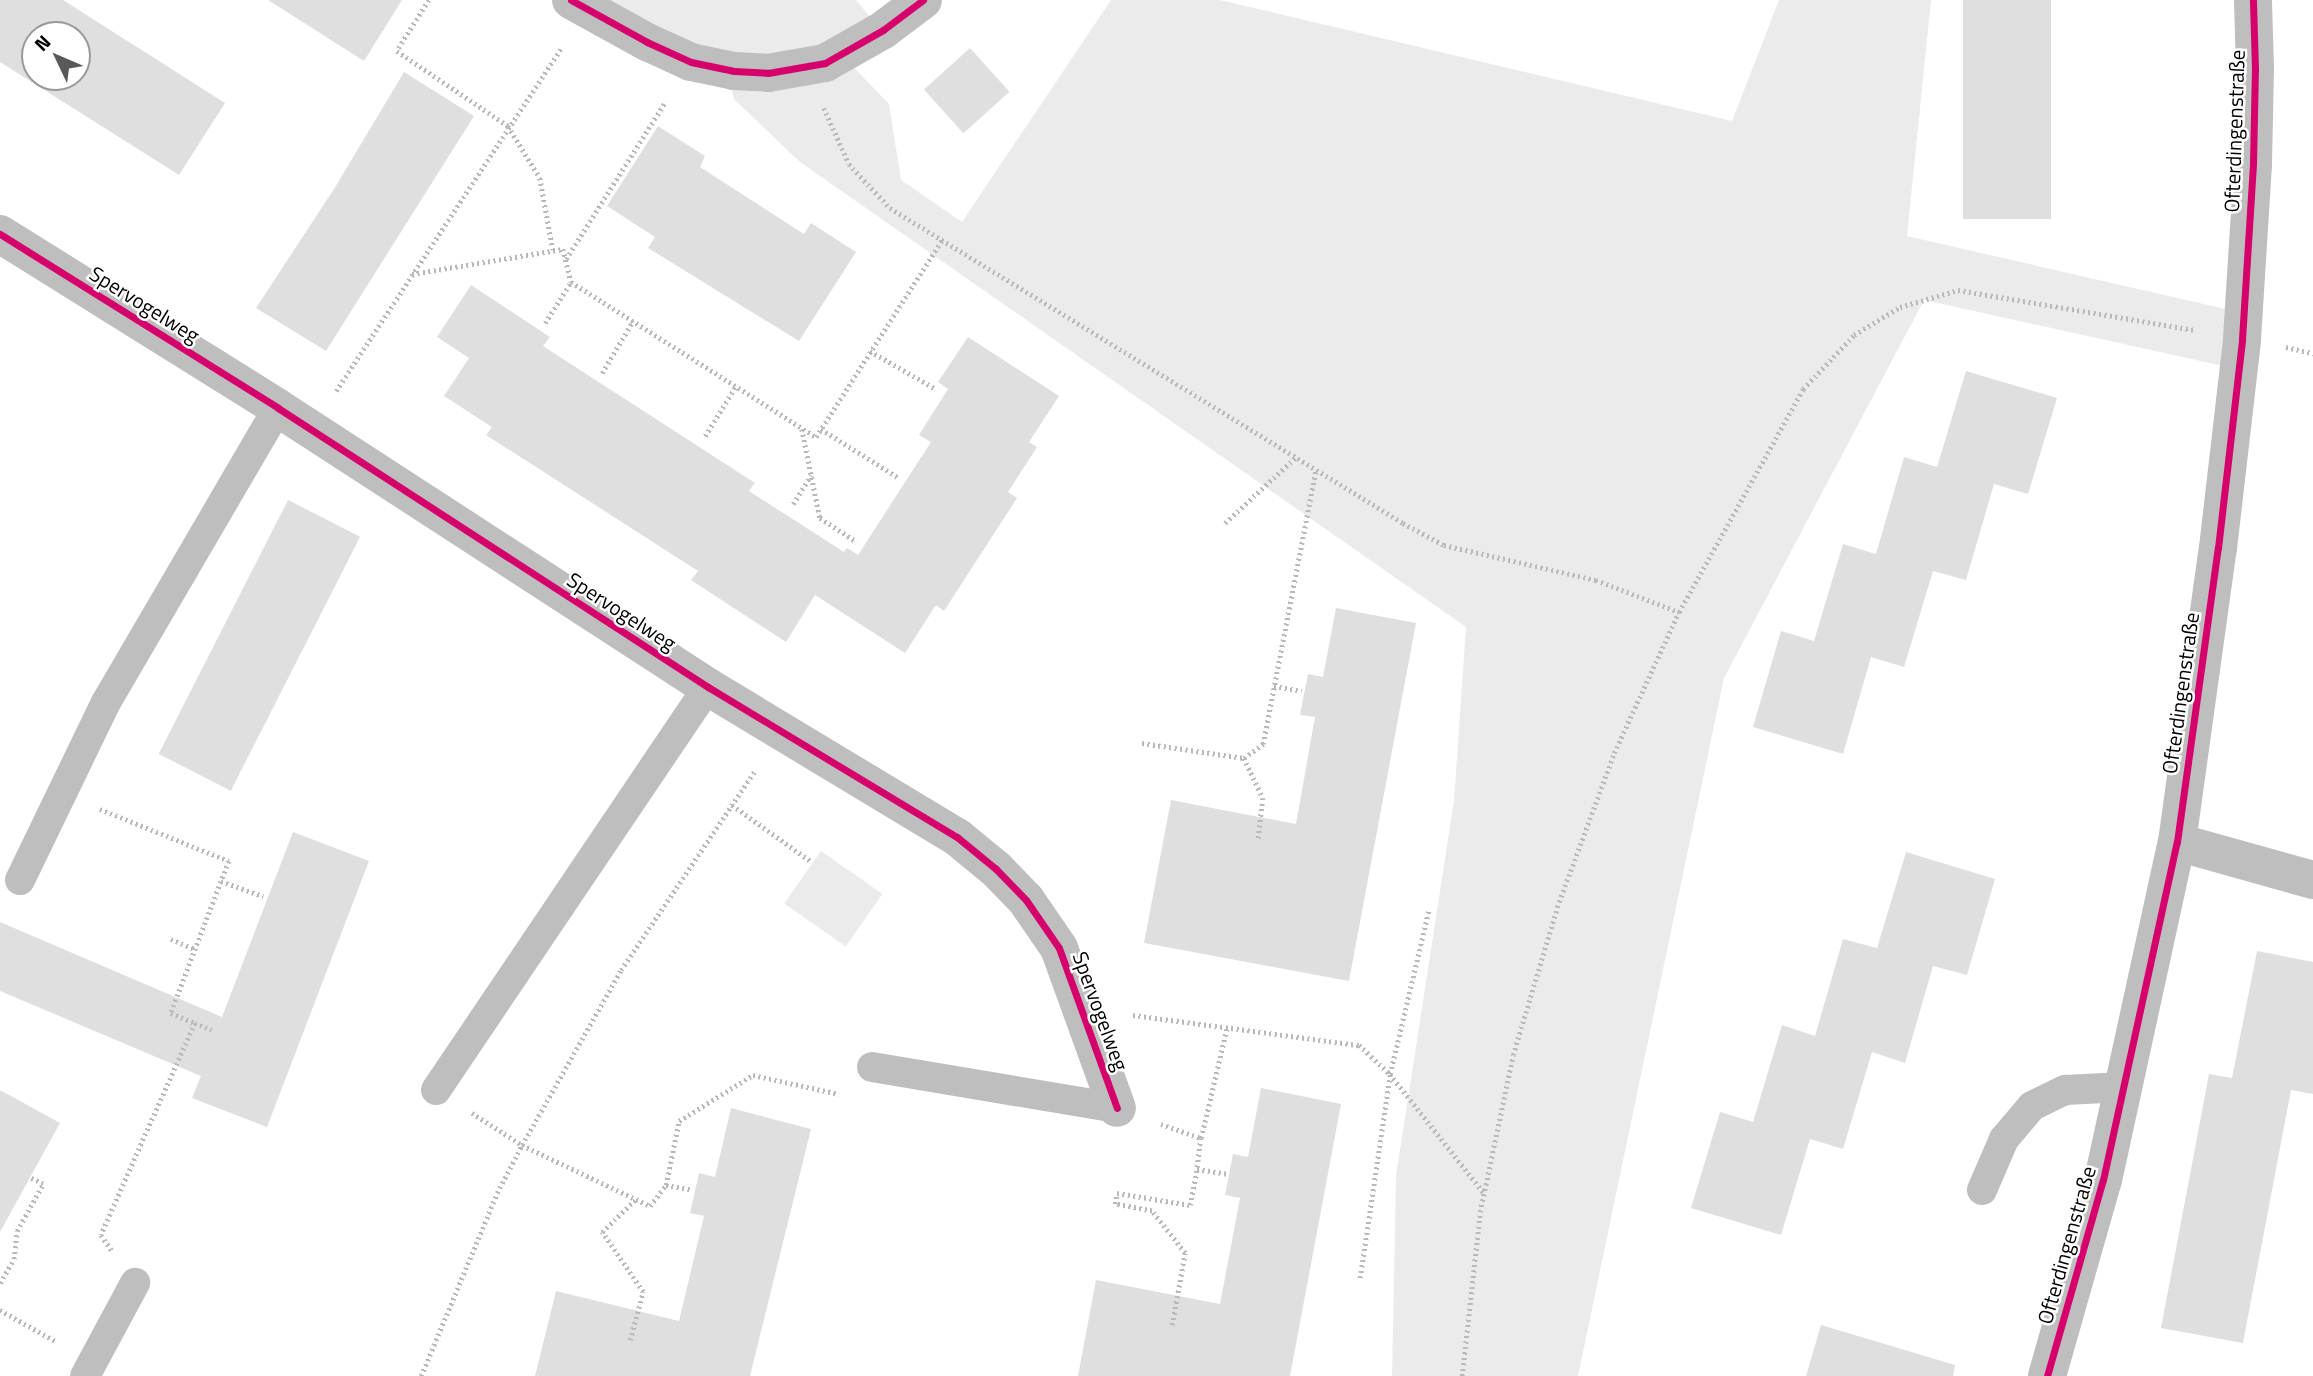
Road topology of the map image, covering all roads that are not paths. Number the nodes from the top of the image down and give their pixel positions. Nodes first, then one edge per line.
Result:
1 (922, 0) edge
2 (2253, 0) edge
3 (580, 5) edge
4 (0, 234) edge
5 (278, 408) junction
6 (708, 687) junction
7 (2177, 842) junction
8 (20, 880) dead end
9 (2313, 880) edge
10 (872, 1067) road end
11 (2124, 1087) junction
12 (436, 1090) road end
13 (1117, 1108) joint
14 (1982, 1190) dead end
15 (135, 1283) road end
16 (88, 1369) edge
17 (2047, 1376) edge

1 - 3 street
2 - 7 street, Ofterdingenstraße
4 - 5 street, Spervogelweg
5 - 6 street, Spervogelweg
5 - 8 lane
6 - 12 lane
6 - 13 street, Spervogelweg
7 - 9 street
7 - 11 street, Ofterdingenstraße
10 - 13 lane
11 - 14 lane
11 - 17 street, Ofterdingenstraße
15 - 16 lane

